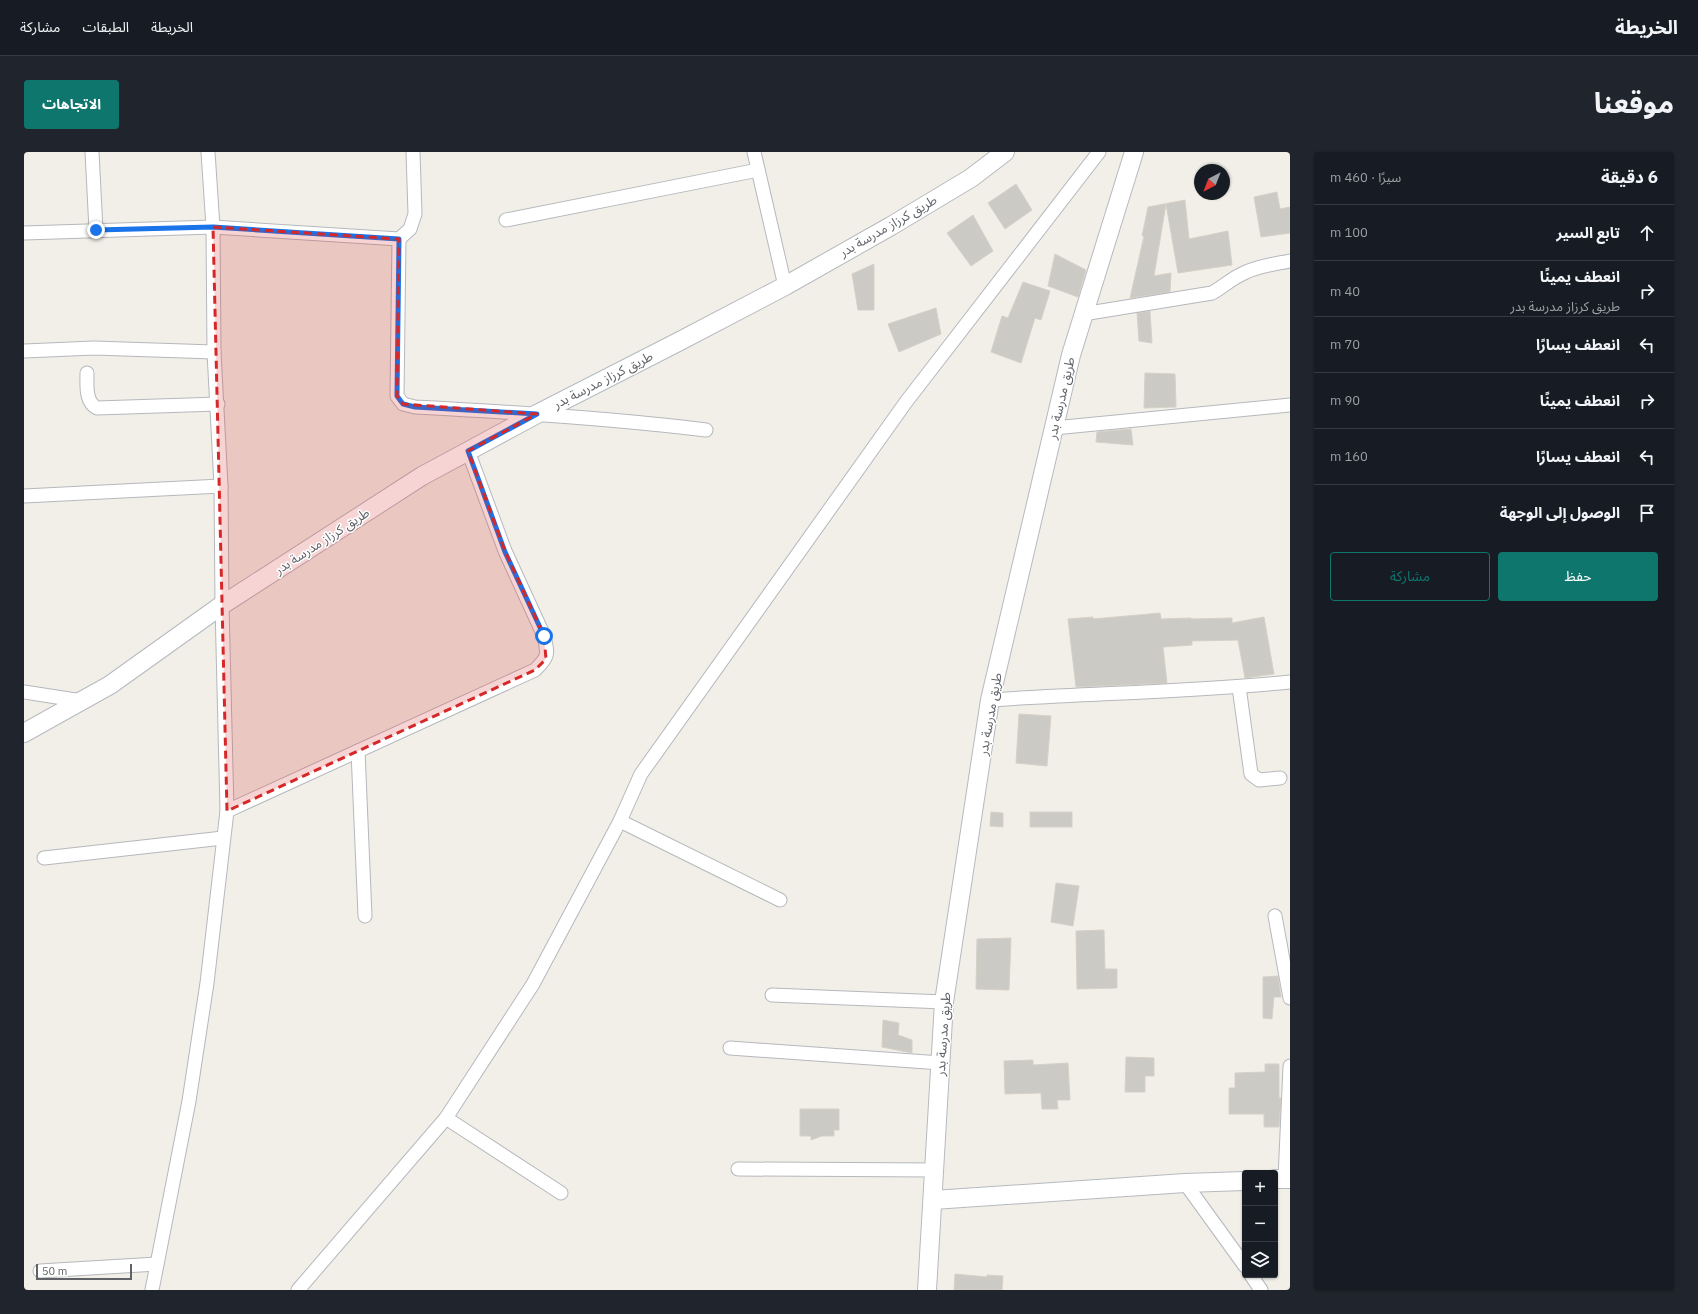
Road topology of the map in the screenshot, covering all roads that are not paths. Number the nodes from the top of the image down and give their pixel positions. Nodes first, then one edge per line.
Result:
1 (92, 152) edge
2 (208, 152) edge
3 (413, 152) edge
4 (754, 152) edge
5 (1006, 152) edge
6 (1098, 152) edge
7 (1134, 152) edge
8 (758, 170) junction
9 (506, 220) dead end
10 (213, 227) junction
11 (96, 230) junction
12 (24, 233) edge
13 (399, 239) junction
14 (1290, 261) edge
15 (785, 286) junction
16 (1083, 314) junction
17 (24, 351) edge
18 (214, 352) junction
19 (87, 373) dead end
20 (218, 404) junction
21 (1290, 405) edge
22 (537, 414) junction
23 (1054, 428) junction
24 (706, 430) dead end
25 (468, 451) junction
26 (221, 486) junction
27 (24, 496) edge
28 (222, 605) junction
29 (1290, 682) edge
30 (1239, 687) junction
31 (24, 692) edge
32 (990, 700) junction
33 (82, 701) junction
34 (24, 733) edge
35 (358, 751) junction
36 (1280, 778) dead end
37 (227, 811) junction
38 (620, 821) junction
39 (223, 838) junction
40 (44, 858) dead end
41 (780, 900) dead end
42 (365, 916) dead end
43 (1275, 916) dead end
44 (772, 995) dead end
45 (1290, 998) edge
46 (944, 1002) junction
47 (730, 1048) dead end
48 (941, 1063) junction
49 (1290, 1066) edge
50 (446, 1118) junction
51 (738, 1169) dead end
52 (934, 1170) junction
53 (1283, 1179) edge
54 (1242, 1181) edge
55 (1185, 1183) junction
56 (561, 1193) dead end
57 (932, 1200) junction
58 (1242, 1262) edge
59 (157, 1264) junction
60 (40, 1271) dead end
61 (1253, 1278) edge
62 (152, 1290) edge
63 (298, 1290) edge
64 (927, 1290) edge
65 (1261, 1290) edge

1 - 11 street
2 - 10 street
3 - 13 street
4 - 8 street
5 - 15 street, طريق كرزاز مدرسة بدر
6 - 38 street
7 - 16 street, طريق مدرسة بدر
8 - 9 street
8 - 15 street
10 - 11 street
10 - 13 street
10 - 18 street
11 - 12 street
13 - 22 street
14 - 16 street
15 - 22 street, طريق كرزاز مدرسة بدر
16 - 23 street, طريق مدرسة بدر
17 - 18 street
18 - 20 street
19 - 20 street
20 - 26 street
21 - 23 street
22 - 24 street
22 - 25 street, طريق كرزاز مدرسة بدر
23 - 32 street, طريق مدرسة بدر
25 - 28 street, طريق كرزاز مدرسة بدر
25 - 35 street
26 - 27 street
26 - 28 street
28 - 33 street, طريق كرزاز مدرسة بدر
28 - 37 street
29 - 30 street
30 - 32 street
30 - 36 street
31 - 33 street
32 - 46 street, طريق مدرسة بدر
33 - 34 street, طريق كرزاز مدرسة بدر
35 - 37 street
35 - 42 street
37 - 39 street
38 - 41 street
38 - 50 street
39 - 40 street
39 - 59 street
43 - 45 street
44 - 46 street
46 - 48 street, طريق مدرسة بدر
47 - 48 street
48 - 52 street, طريق مدرسة بدر
49 - 53 street
50 - 56 street
50 - 63 street
51 - 52 street
52 - 57 street, طريق مدرسة بدر
54 - 55 street
55 - 57 street
55 - 58 street
57 - 64 street, طريق مدرسة بدر
59 - 60 street
59 - 62 street
61 - 65 street

